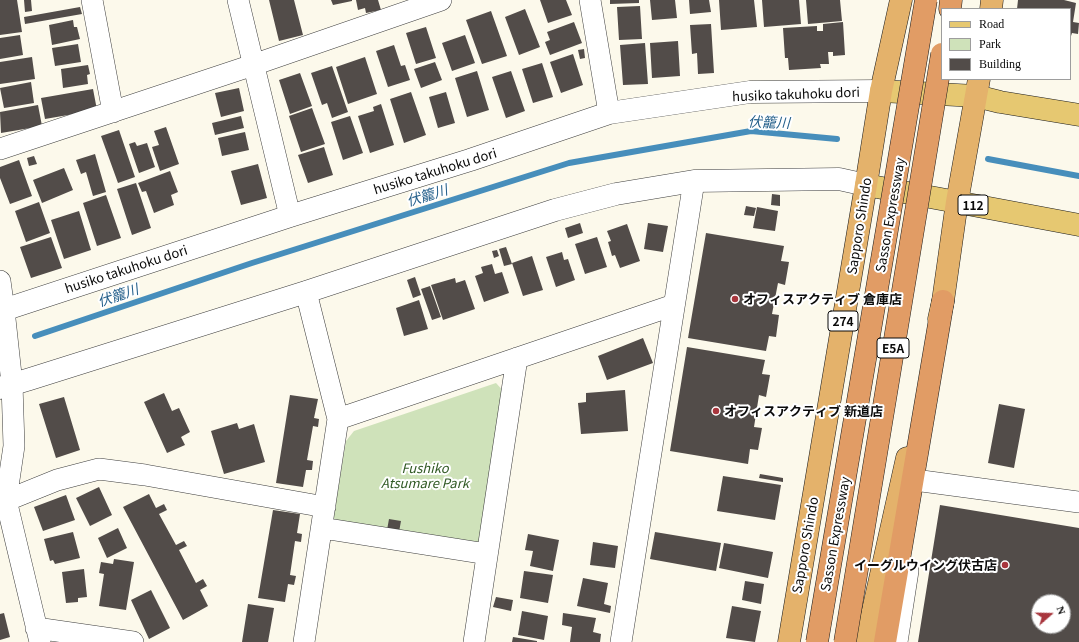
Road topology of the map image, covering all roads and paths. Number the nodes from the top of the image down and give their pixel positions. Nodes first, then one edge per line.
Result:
1 (92, 0) edge
2 (238, 0) edge
3 (441, 0) edge
4 (590, 0) edge
5 (901, 0) edge
6 (926, 0) edge
7 (419, 3) edge
8 (941, 60) edge
9 (253, 65) junction
10 (977, 88) edge
11 (881, 91) junction
12 (113, 112) junction
13 (609, 113) junction
14 (1079, 115) edge
15 (0, 149) edge
16 (694, 181) junction
17 (866, 185) junction
18 (957, 202) junction
19 (290, 216) junction
20 (1079, 224) edge
21 (0, 281) edge
22 (306, 292) junction
23 (943, 301) junction
24 (674, 305) junction
25 (2, 311) edge
26 (516, 358) junction
27 (6, 386) edge
28 (338, 419) junction
29 (922, 480) junction
30 (2, 497) edge
31 (1079, 502) edge
32 (324, 507) junction
33 (322, 528) junction
34 (487, 554) junction
35 (38, 635) edge
36 (133, 642) edge
37 (304, 642) edge
38 (474, 642) edge
39 (621, 642) edge
40 (789, 642) edge
41 (817, 642) edge
42 (845, 642) edge
43 (866, 642) edge
44 (885, 642) edge
45 (897, 642) edge

1 - 12 street
2 - 9 street
3 - 7 street
4 - 13 street
5 - 11 highway, Sapporo Shindo / 274
6 - 41 highway, Sasson Expressway / E5A, bridge
7 - 9 street
8 - 42 highway, Sasson Expressway / E5A, bridge
9 - 12 street
9 - 19 street
10 - 11 main road
10 - 14 main road
10 - 18 highway
11 - 13 street, husiko takuhoku dori
11 - 17 highway, Sapporo Shindo / 274
12 - 15 street
13 - 19 street, husiko takuhoku dori
16 - 17 street
16 - 22 street
16 - 24 street
17 - 18 main road, 112
17 - 40 highway, Sapporo Shindo / 274
18 - 20 main road, 112
18 - 23 highway
18 - 29 street
19 - 25 street, husiko takuhoku dori
21 - 25 street
22 - 27 street
22 - 28 street
23 - 43 highway
23 - 44 highway
24 - 26 street
24 - 39 street
25 - 27 street
26 - 28 street
26 - 34 street
27 - 30 street
28 - 32 street
29 - 31 street
29 - 45 street
30 - 32 street
30 - 35 street
32 - 33 street
33 - 34 street
33 - 37 street
34 - 38 street
35 - 36 street

